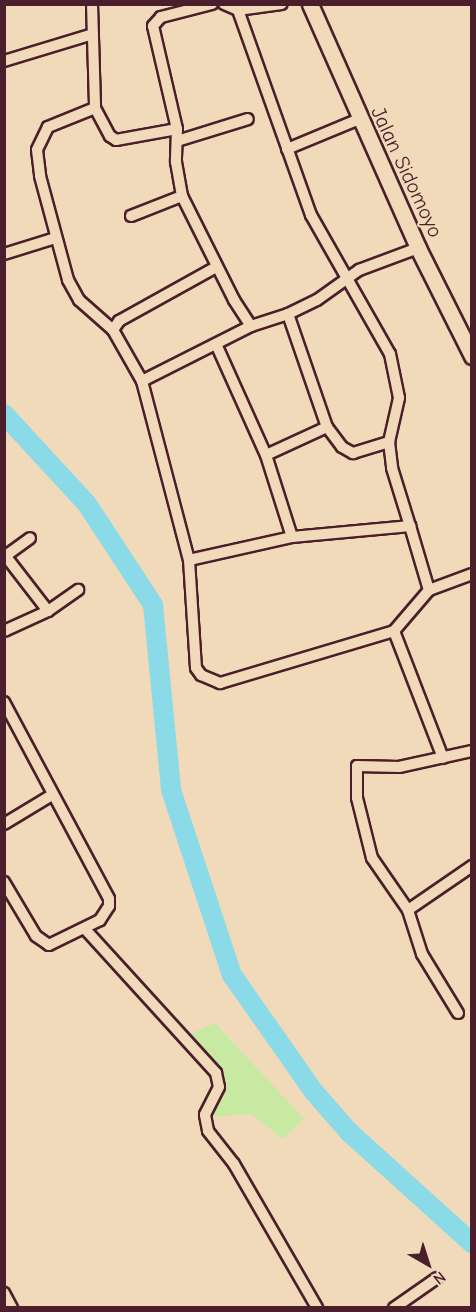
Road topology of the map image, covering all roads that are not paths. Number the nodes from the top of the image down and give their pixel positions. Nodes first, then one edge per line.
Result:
1 (92, 4) edge
2 (213, 4) edge
3 (224, 4) edge
4 (282, 4) edge
5 (310, 4) edge
6 (238, 10) junction
7 (93, 34) junction
8 (4, 61) edge
9 (95, 108) junction
10 (248, 119) dead end
11 (359, 119) junction
12 (177, 129) junction
13 (177, 141) junction
14 (287, 149) junction
15 (182, 196) junction
16 (131, 216) dead end
17 (55, 238) junction
18 (418, 248) junction
19 (4, 254) edge
20 (216, 267) junction
21 (346, 278) junction
22 (288, 314) junction
23 (251, 326) junction
24 (113, 330) junction
25 (216, 344) junction
26 (471, 356) edge
27 (142, 381) junction
28 (327, 427) junction
29 (389, 442) junction
30 (266, 455) junction
31 (410, 526) junction
32 (292, 537) junction
33 (30, 538) dead end
34 (5, 555) edge
35 (189, 560) junction
36 (471, 574) edge
37 (78, 591) dead end
38 (429, 591) junction
39 (48, 611) junction
40 (4, 631) edge
41 (394, 631) junction
42 (4, 702) edge
43 (471, 751) edge
44 (443, 758) junction
45 (52, 795) junction
46 (4, 824) edge
47 (471, 866) edge
48 (4, 882) edge
49 (408, 910) junction
50 (85, 928) junction
51 (458, 1013) dead end
52 (437, 1278) dead end
53 (4, 1293) edge
54 (12, 1308) edge
55 (317, 1308) edge
56 (394, 1308) edge

1 - 7 street
2 - 12 street
3 - 6 street
4 - 6 street
5 - 11 main road, Jalan Sidomoyo
6 - 14 street
7 - 8 street
7 - 9 street
9 - 12 street
9 - 17 street
10 - 13 street
11 - 14 street
11 - 18 main road, Jalan Sidomoyo
12 - 13 street
13 - 15 street
14 - 21 street
15 - 16 street
15 - 20 street
17 - 19 street
17 - 24 street
18 - 21 street
18 - 26 main road, Jalan Sidomoyo
20 - 23 street
20 - 24 street
21 - 22 street
21 - 29 street
22 - 23 street
22 - 28 street
23 - 25 street
24 - 27 street
25 - 27 street
25 - 30 street
27 - 35 street
28 - 29 street
28 - 30 street
29 - 31 street
30 - 32 street
31 - 32 street
31 - 38 street
32 - 35 street
33 - 34 street
34 - 39 street
35 - 41 street
36 - 38 street
37 - 39 street
38 - 41 street
39 - 40 street
41 - 44 street
42 - 45 street
43 - 44 street
44 - 49 street
45 - 46 street
45 - 50 street
47 - 49 street
48 - 50 street
49 - 51 street
50 - 55 street
52 - 56 street
53 - 54 street

